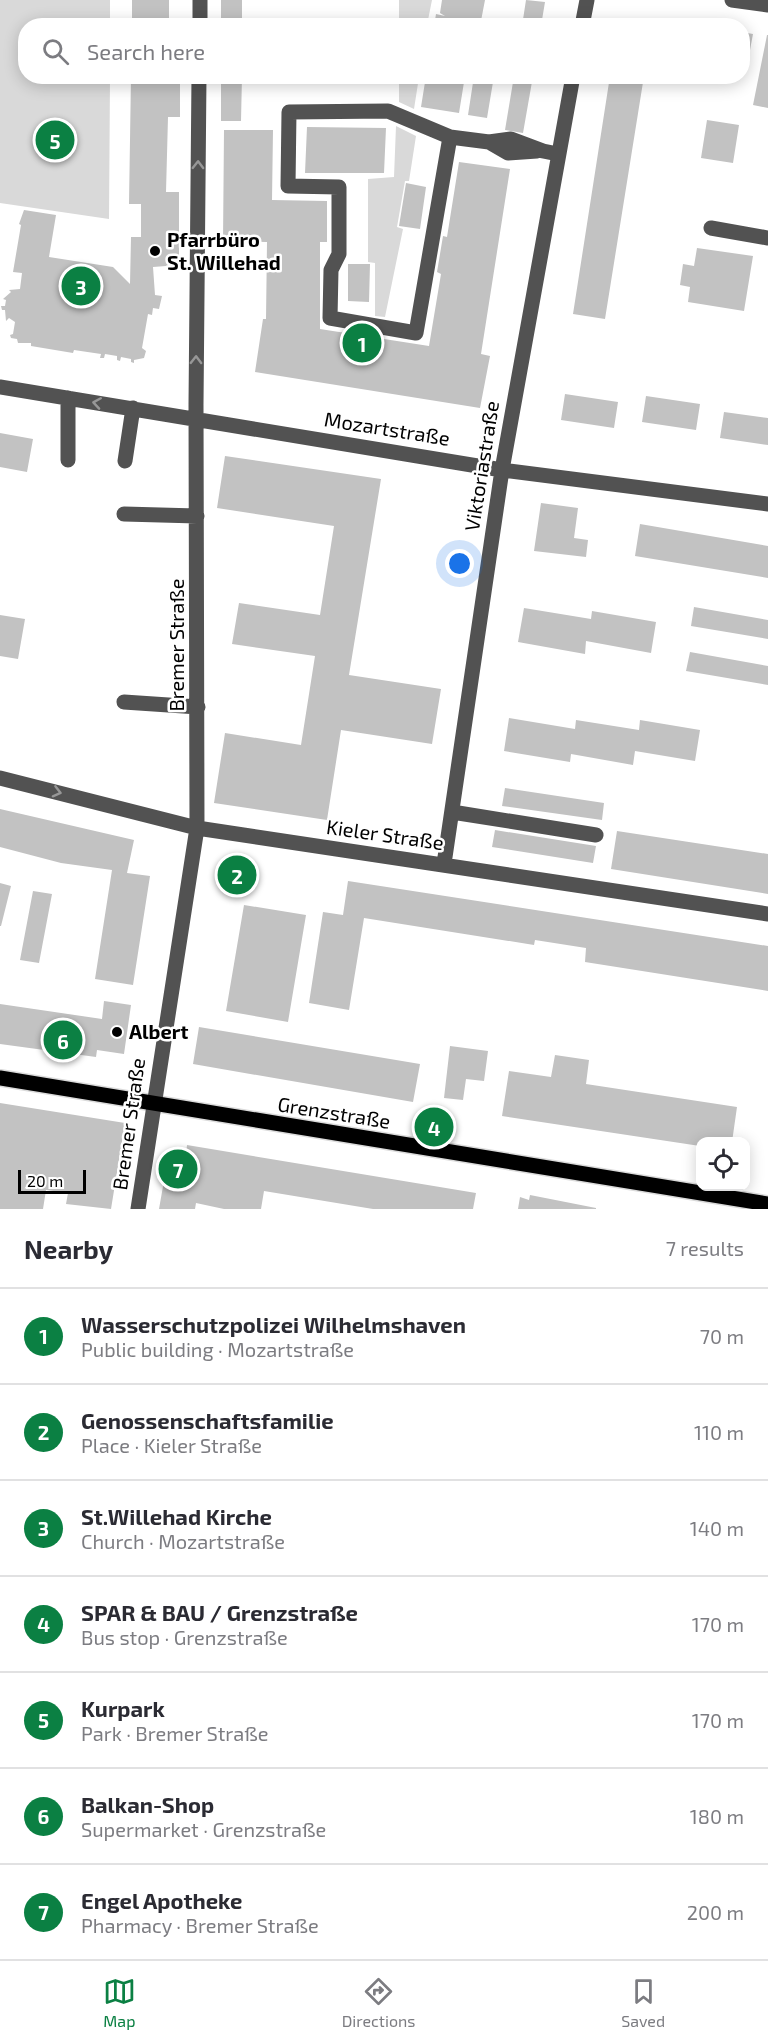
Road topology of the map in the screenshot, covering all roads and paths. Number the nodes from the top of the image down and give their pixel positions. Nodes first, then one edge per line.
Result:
1 (200, 0) edge
2 (587, 0) edge
3 (732, 0) edge
4 (768, 5) edge
5 (200, 18) edge
6 (584, 18) edge
7 (199, 84) edge
8 (571, 84) edge
9 (450, 136) junction
10 (558, 154) junction
11 (711, 228) dead end
12 (768, 238) edge
13 (0, 387) edge
14 (68, 398) junction
15 (133, 408) junction
16 (196, 418) junction
17 (68, 460) dead end
18 (124, 461) dead end
19 (502, 470) junction
20 (768, 504) edge
21 (124, 514) dead end
22 (197, 516) junction
23 (123, 702) dead end
24 (198, 707) junction
25 (0, 778) edge
26 (452, 812) junction
27 (197, 828) junction
28 (597, 835) dead end
29 (444, 864) junction
30 (768, 914) edge
31 (0, 1078) edge
32 (153, 1105) junction
33 (768, 1204) edge
34 (138, 1209) edge

1 - 5 street
2 - 6 street
3 - 4 street
16 -> 7 street, Bremer Straße
8 - 10 street, Viktoriastraße
9 - 9 street
9 - 10 street
10 - 19 street, Viktoriastraße
11 - 12 street
13 - 14 street, Mozartstraße
15 -> 14 street, Mozartstraße
14 - 17 street
15 - 16 street, Mozartstraße
15 - 18 street
16 - 19 street, Mozartstraße
16 - 22 street, Bremer Straße
19 - 20 street, Mozartstraße
19 - 26 street, Viktoriastraße
21 - 22 street
22 - 24 street, Bremer Straße
23 - 24 street
24 - 27 street, Bremer Straße
25 -> 27 street, Kieler Straße
26 - 28 street
26 - 29 street, Viktoriastraße
27 - 29 street, Kieler Straße
27 - 32 street, Bremer Straße
29 - 30 street, Kieler Straße
31 - 32 main road, Grenzstraße
32 - 33 main road, Grenzstraße
32 - 34 street, Bremer Straße

